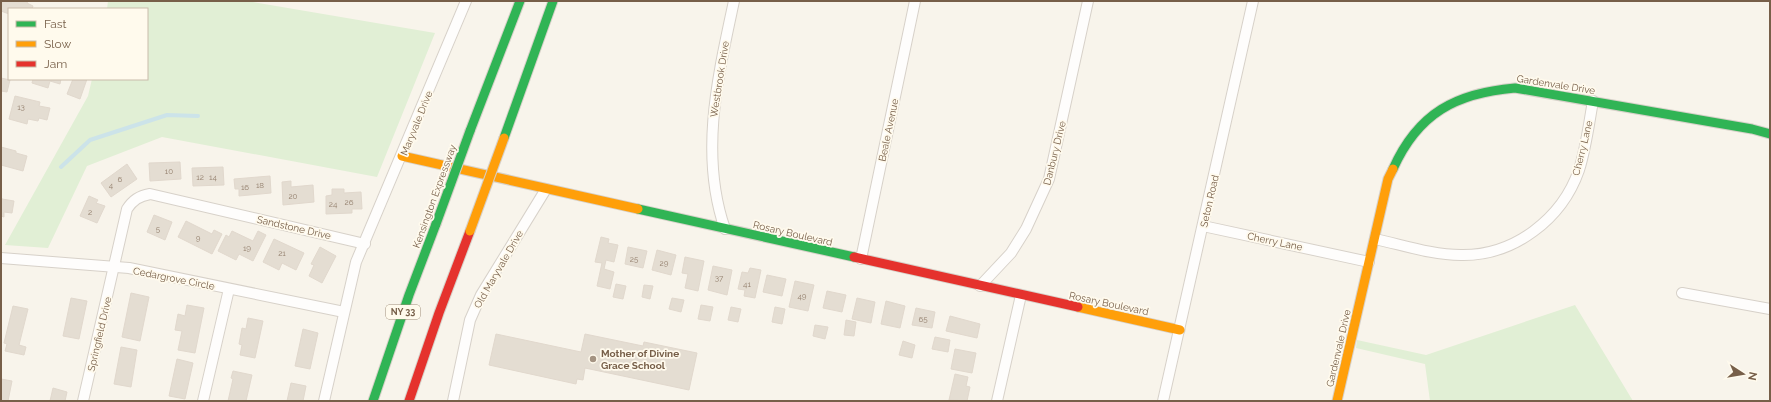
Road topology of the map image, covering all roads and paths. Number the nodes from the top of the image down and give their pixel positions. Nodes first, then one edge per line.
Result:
1 (466, 1) edge
2 (520, 1) edge
3 (553, 1) edge
4 (734, 1) edge
5 (915, 1) edge
6 (1088, 1) edge
7 (1253, 1) edge
8 (1593, 101) junction
9 (1770, 134) edge
10 (402, 156) junction
11 (546, 189) junction
12 (1203, 226) junction
13 (725, 229) junction
14 (1375, 239) junction
15 (365, 244) junction
16 (1, 258) edge
17 (862, 259) junction
18 (1369, 262) junction
19 (114, 267) junction
20 (980, 286) junction
21 (229, 289) junction
22 (1682, 293) dead end
23 (1021, 295) junction
24 (1770, 309) edge
25 (344, 312) junction
26 (1180, 330) junction
27 (83, 401) edge
28 (203, 401) edge
29 (324, 401) edge
30 (373, 401) edge
31 (409, 401) edge
32 (453, 401) edge
33 (997, 401) edge
34 (1163, 401) edge
35 (1337, 401) edge

1 - 10 street, Maryvale Drive
2 - 30 main road, Kensington Expressway / NY 33, bridge
3 - 31 main road, bridge
4 - 13 street, Westbrook Drive
5 - 17 street, Beale Avenue
6 - 20 street, Danbury Drive
7 - 12 street, Seton Road
8 - 9 main road, Gardenvale Drive
8 - 14 main road, Gardenvale Drive
8 - 14 street, Cherry Lane
10 - 11 main road, Rosary Boulevard
10 - 15 street, Maryvale Drive
11 - 13 main road, Rosary Boulevard
11 - 32 street, Old Maryvale Drive
12 - 18 street, Cherry Lane
12 - 26 street, Seton Road
13 - 17 main road, Rosary Boulevard
14 - 18 main road, Gardenvale Drive
15 - 19 street, Sandstone Drive
15 - 25 street
16 - 19 street, Cedargrove Circle
17 - 20 main road, Rosary Boulevard
18 - 35 main road, Gardenvale Drive
19 - 21 street, Cedargrove Circle
19 - 27 street, Springfield Drive
20 - 23 main road, Rosary Boulevard
21 - 25 street, Cedargrove Circle
21 - 28 street
22 - 24 street
23 - 26 main road, Rosary Boulevard
23 - 33 street
25 - 29 street
26 - 34 street, Seton Road

